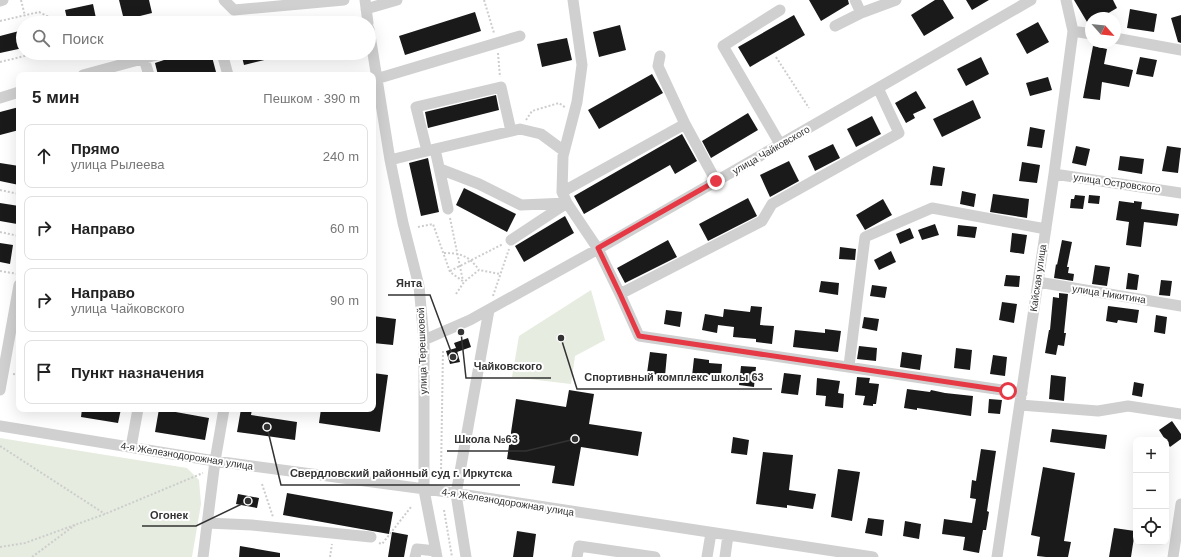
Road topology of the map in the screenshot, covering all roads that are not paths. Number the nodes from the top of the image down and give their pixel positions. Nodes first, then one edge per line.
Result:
1 (224, 0) edge
2 (344, 0) edge
3 (398, 0) edge
4 (573, 0) edge
5 (855, 0) edge
6 (896, 0) edge
7 (1031, 0) edge
8 (1066, 0) edge
9 (280, 3) edge
10 (365, 4) edge
11 (780, 10) dead end
12 (861, 13) junction
13 (367, 16) edge
14 (835, 26) dead end
15 (1073, 31) junction
16 (1085, 33) edge
17 (520, 36) dead end
18 (1121, 39) edge
19 (1181, 44) edge
20 (1169, 48) junction
21 (1181, 50) edge
22 (660, 56) dead end
23 (140, 60) edge
24 (144, 60) edge
25 (224, 60) edge
26 (373, 60) edge
27 (94, 72) edge
28 (148, 72) edge
29 (227, 72) edge
30 (375, 72) edge
31 (376, 79) joint
32 (878, 88) junction
33 (16, 93) edge
34 (0, 98) edge
35 (685, 124) junction
36 (516, 130) junction
37 (780, 144) junction
38 (431, 150) junction
39 (564, 151) junction
40 (390, 160) junction
41 (440, 169) junction
42 (1054, 174) junction
43 (716, 181) junction
44 (562, 192) junction
45 (1181, 192) edge
46 (567, 203) junction
47 (448, 209) road end
48 (1046, 229) junction
49 (511, 240) road end
50 (598, 248) junction
51 (1038, 282) junction
52 (620, 294) junction
53 (16, 302) edge
54 (1181, 306) edge
55 (489, 310) junction
56 (424, 340) junction
57 (849, 366) junction
58 (0, 390) edge
59 (1022, 393) junction
60 (1020, 405) junction
61 (137, 412) edge
62 (223, 412) edge
63 (1181, 414) edge
64 (0, 426) edge
65 (131, 447) junction
66 (215, 461) junction
67 (424, 490) junction
68 (456, 494) junction
69 (1181, 504) edge
70 (207, 523) junction
71 (711, 533) junction
72 (728, 535) junction
73 (371, 537) dead end
74 (436, 554) edge
75 (203, 557) edge
76 (415, 557) edge
77 (466, 557) edge
78 (577, 557) edge
79 (655, 557) edge
80 (707, 557) edge
81 (725, 557) edge
82 (873, 557) edge
83 (997, 557) edge
84 (1173, 557) edge

1 - 9 street
2 - 9 street
3 - 10 street
4 - 39 street
5 - 12 street
6 - 12 street
7 - 32 street, улица Чайковского
8 - 15 street, Кайская улица
10 - 13 street
11 - 37 street
12 - 14 street
15 - 16 street
15 - 42 street, Кайская улица
17 - 31 street
18 - 20 street
19 - 20 street
20 - 21 street
22 - 35 street
23 - 27 street
24 - 28 street
25 - 29 street
26 - 30 street, улица Терешковой
31 - 40 street, улица Терешковой
32 - 37 street, улица Чайковского
32 - 52 street
33 - 34 street
35 - 43 street
35 - 44 street
36 - 38 street
36 - 38 street
36 - 39 street
37 - 43 street, улица Чайковского
38 - 40 street
38 - 41 street
39 - 44 street
40 - 56 street, улица Терешковой
41 - 46 street
41 - 47 street
42 - 45 street, улица Островского
42 - 48 street, Кайская улица
43 - 50 street, улица Чайковского
44 - 46 street
46 - 49 street
46 - 50 street
48 - 51 street, Кайская улица
48 - 57 street
50 - 52 street
50 - 55 street, улица Чайковского
51 - 54 street, улица Никитина
51 - 59 street, Кайская улица
52 - 57 street
53 - 58 street
55 - 56 street, улица Чайковского
55 - 68 street
56 - 67 street, улица Терешковой
57 - 59 street
59 - 60 street, Кайская улица
60 - 63 street
60 - 83 street, Кайская улица
61 - 65 street
62 - 66 street
64 - 65 street, 4-я Железнодорожная улица
65 - 66 street, 4-я Железнодорожная улица
66 - 67 street, 4-я Железнодорожная улица
66 - 70 street
67 - 68 street, 4-я Железнодорожная улица
67 - 74 street, улица Терешковой
68 - 71 street, 4-я Железнодорожная улица
68 - 77 street
69 - 84 street
70 - 73 street
70 - 75 street
71 - 72 street, 4-я Железнодорожная улица
71 - 80 street
72 - 81 street
72 - 82 street, 4-я Железнодорожная улица
74 - 76 street
78 - 79 street

